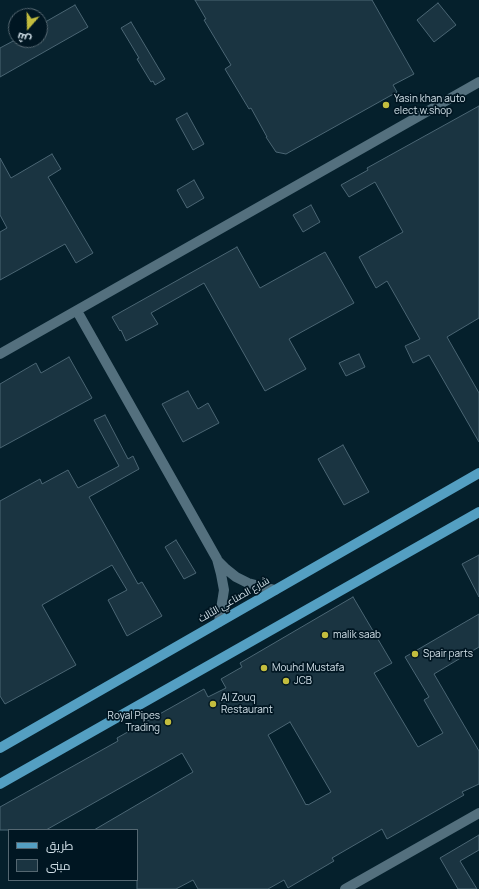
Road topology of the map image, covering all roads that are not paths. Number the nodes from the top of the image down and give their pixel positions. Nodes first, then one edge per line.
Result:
1 (479, 82) edge
2 (77, 311) junction
3 (0, 354) edge
4 (479, 473) edge
5 (479, 512) edge
6 (217, 559) junction
7 (275, 590) junction
8 (219, 622) junction
9 (0, 748) edge
10 (0, 784) edge
11 (479, 813) edge
12 (345, 889) edge

1 - 2 street
2 - 3 street
2 - 6 street
4 - 7 main road, شارع الصناعي الثالث
5 - 10 main road
6 - 7 street
6 - 8 street
7 - 8 main road, شارع الصناعي الثالث
8 - 9 main road, شارع الصناعي الثالث
11 - 12 street

